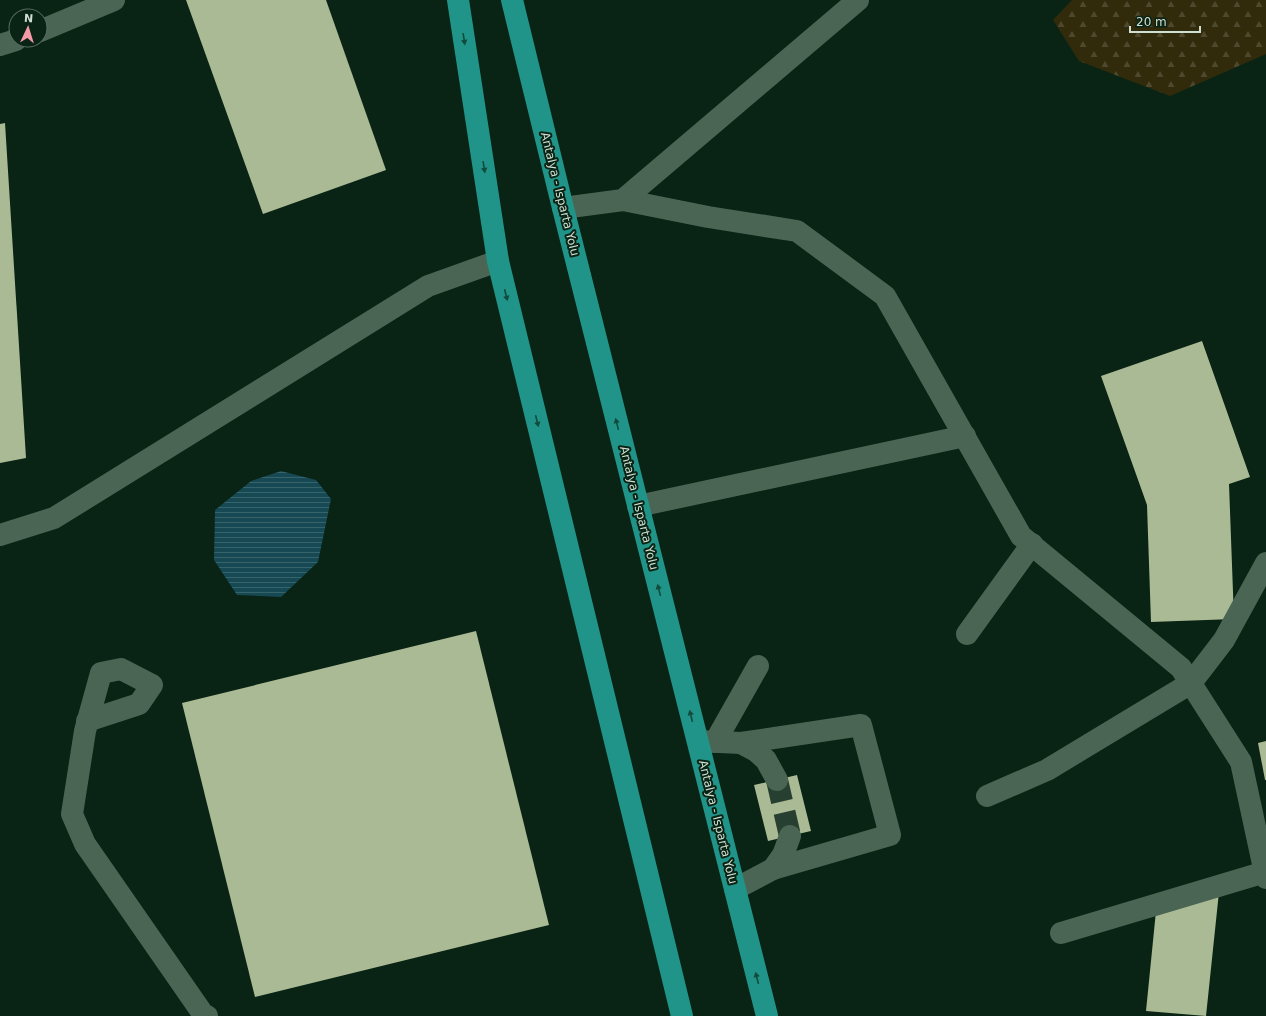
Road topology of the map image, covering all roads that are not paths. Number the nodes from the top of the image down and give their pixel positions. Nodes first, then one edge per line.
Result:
1 (114, 0) edge
2 (458, 0) edge
3 (512, 0) edge
4 (858, 0) edge
5 (48, 28) edge
6 (623, 200) junction
7 (563, 208) junction
8 (498, 261) junction
9 (965, 436) junction
10 (638, 506) junction
11 (0, 535) edge
12 (1032, 544) junction
13 (1266, 563) edge
14 (966, 634) dead end
15 (758, 666) dead end
16 (1190, 683) junction
17 (87, 721) dead end
18 (706, 742) junction
19 (741, 743) junction
20 (777, 780) tunnel mouth
21 (987, 796) dead end
22 (790, 836) tunnel mouth
23 (774, 869) junction
24 (1265, 875) edge
25 (735, 889) junction
26 (1061, 933) dead end
27 (207, 1016) edge
28 (682, 1016) edge
29 (767, 1016) edge

1 - 5 street
2 -> 8 highway
3 - 7 highway, Antalya - Isparta Yolu
4 - 6 street
6 - 7 street
6 - 9 street
10 -> 7 highway, Antalya - Isparta Yolu
8 - 11 street
8 -> 28 highway
9 - 10 street
9 - 12 street
18 -> 10 highway, Antalya - Isparta Yolu
12 - 14 street
12 - 16 street
13 - 16 street
15 - 18 street
16 - 21 street
16 - 24 street
17 - 27 street
18 - 19 street
18 - 25 highway, Antalya - Isparta Yolu
19 - 20 street
19 - 23 street
22 - 23 street
23 - 25 street
24 - 26 street
29 -> 25 highway, Antalya - Isparta Yolu

